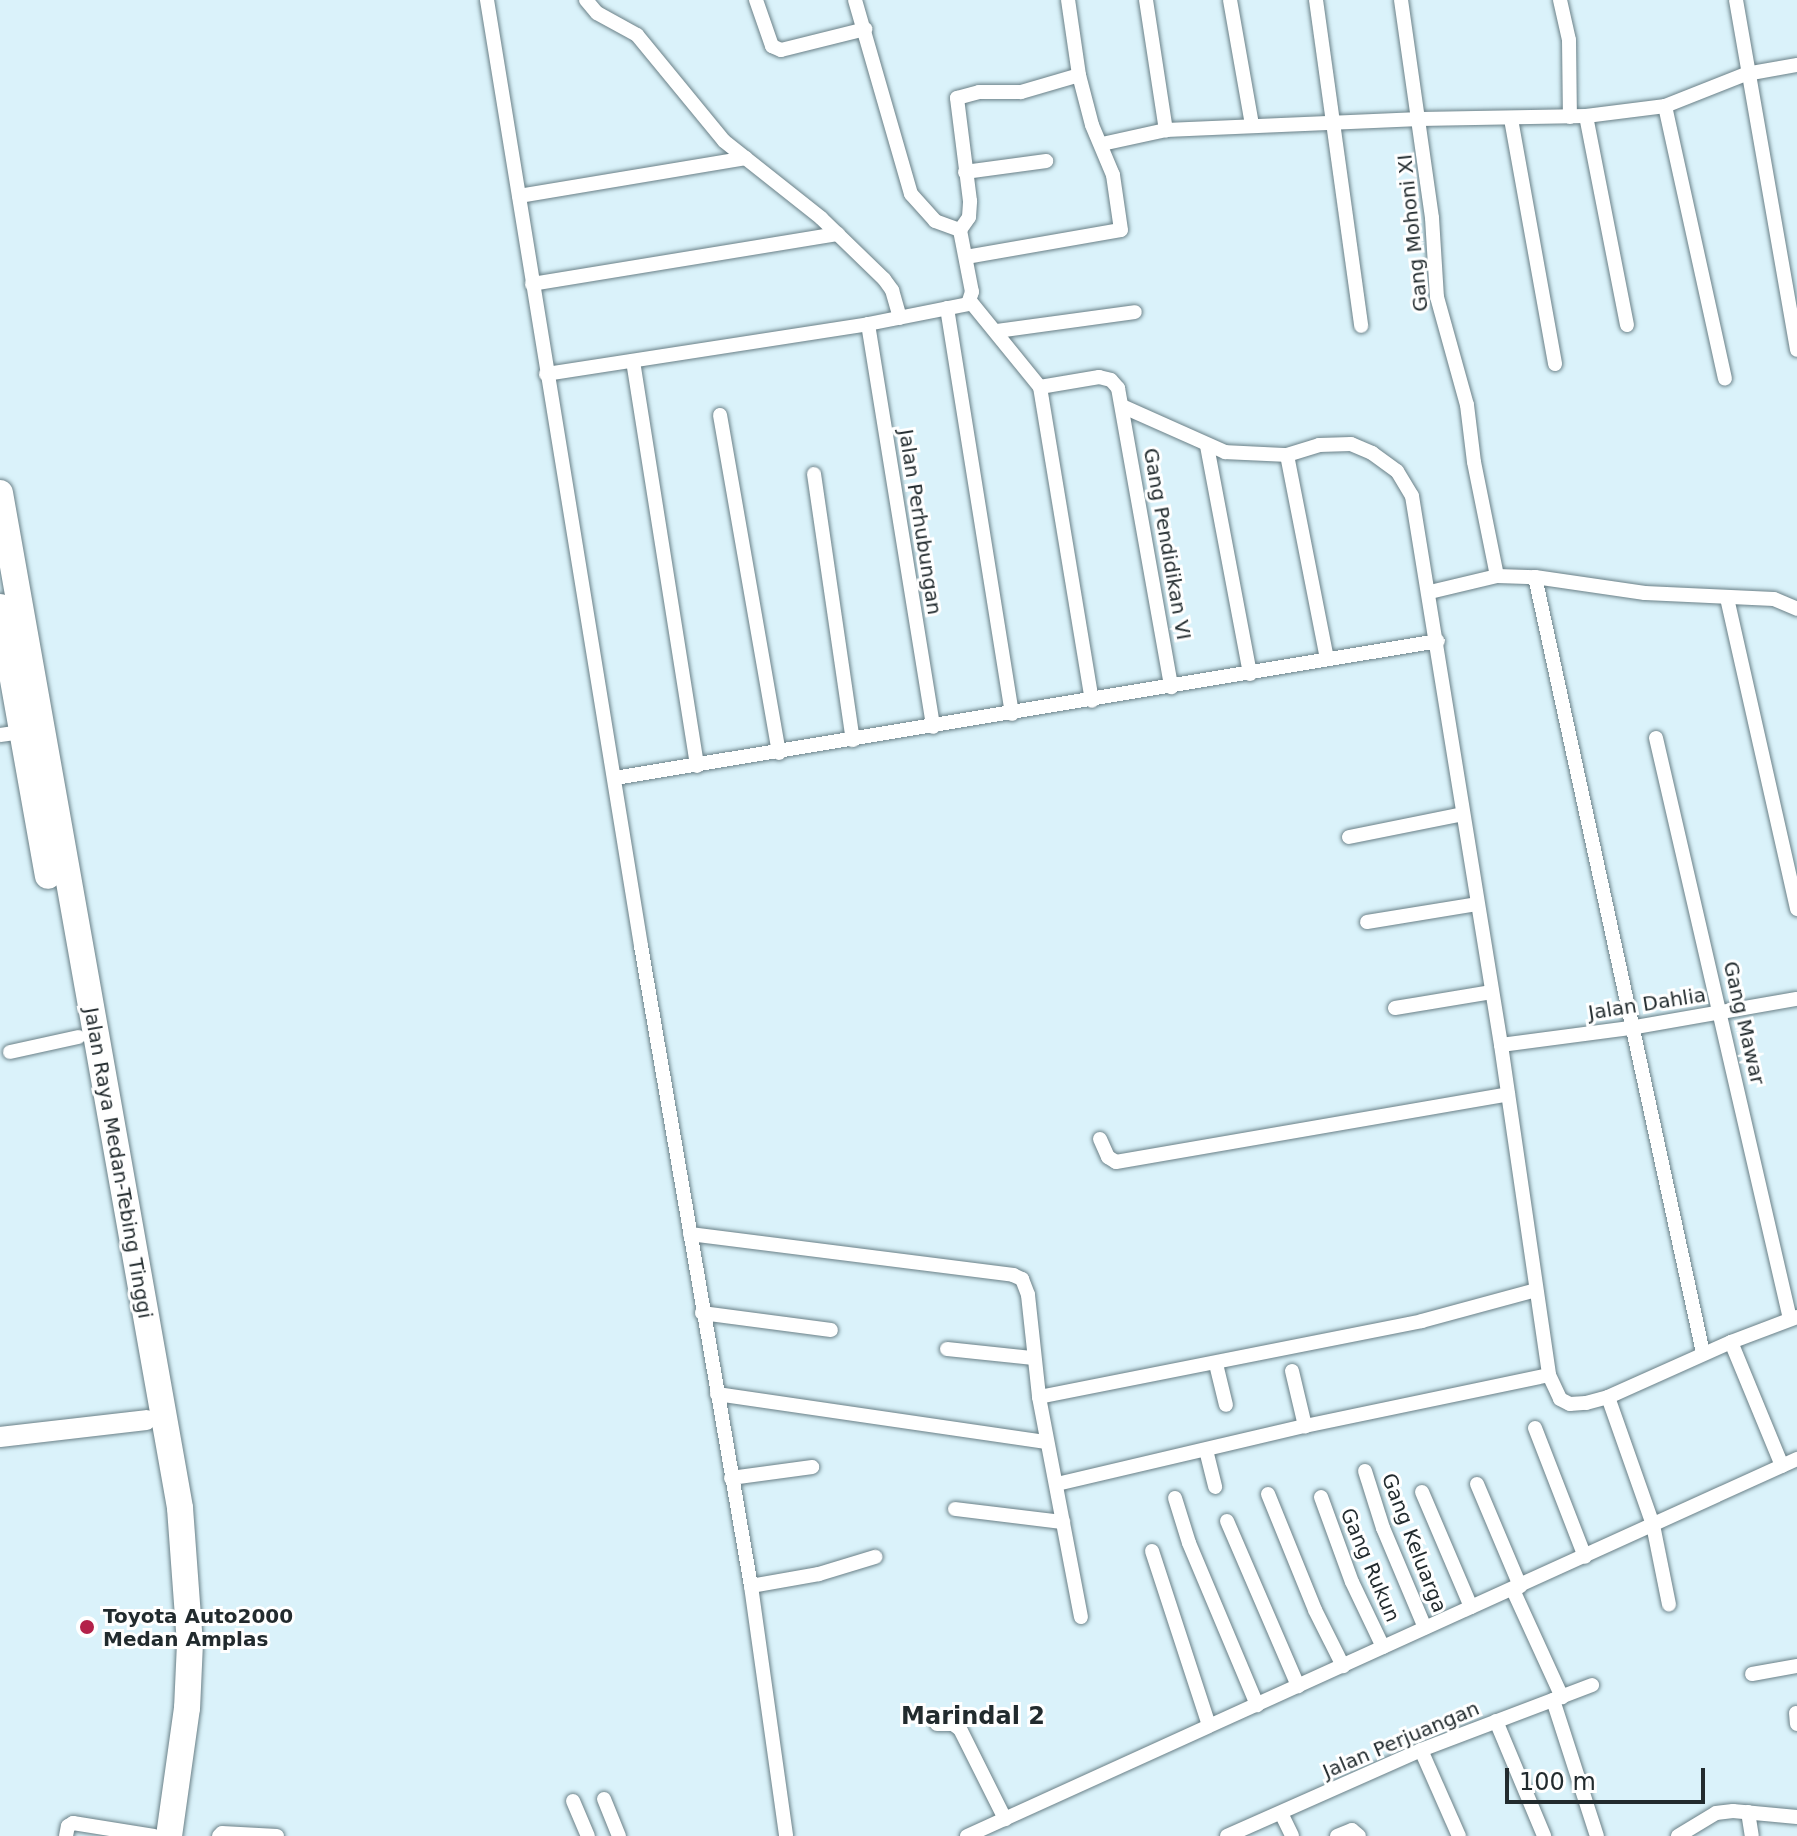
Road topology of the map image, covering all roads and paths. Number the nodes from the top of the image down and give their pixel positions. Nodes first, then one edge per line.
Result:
1 (487, 0) edge
2 (586, 0) edge
3 (756, 0) edge
4 (1068, 0) edge
5 (1146, 0) edge
6 (1230, 0) edge
7 (1316, 0) edge
8 (1401, 0) edge
9 (1560, 0) edge
10 (1736, 0) edge
11 (859, 1) edge
12 (865, 29) junction
13 (1797, 65) edge
14 (1746, 74) junction
15 (1079, 75) junction
16 (1665, 106) junction
17 (1586, 116) junction
18 (1570, 117) junction
19 (1420, 119) junction
20 (1511, 119) junction
21 (1334, 122) junction
22 (1252, 125) junction
23 (1166, 130) junction
24 (1102, 144) junction
25 (746, 158) junction
26 (1046, 161) dead end
27 (965, 172) junction
28 (519, 196) junction
29 (960, 230) junction
30 (838, 234) junction
31 (966, 257) junction
32 (532, 284) junction
33 (970, 301) junction
34 (947, 308) junction
35 (1135, 312) dead end
36 (900, 318) junction
37 (868, 324) junction
38 (1627, 325) dead end
39 (1361, 326) dead end
40 (997, 331) junction
41 (1797, 350) edge
42 (633, 361) junction
43 (1555, 364) dead end
44 (546, 374) junction
45 (1725, 378) dead end
46 (1040, 387) junction
47 (1124, 407) junction
48 (720, 415) dead end
49 (1207, 446) junction
50 (1287, 455) junction
51 (814, 474) dead end
52 (0, 493) edge
53 (1497, 576) junction
54 (1535, 577) junction
55 (1430, 592) junction
56 (1727, 598) junction
57 (0, 607) edge
58 (1797, 609) edge
59 (1438, 641) junction
60 (1327, 659) junction
61 (1250, 674) junction
62 (1171, 687) junction
63 (1092, 701) junction
64 (1012, 714) junction
65 (933, 727) junction
66 (11, 734) edge
67 (1656, 738) dead end
68 (853, 740) junction
69 (779, 753) junction
70 (697, 766) junction
71 (615, 778) junction
72 (1463, 814) junction
73 (1349, 837) dead end
74 (1477, 904) junction
75 (1797, 909) edge
76 (1367, 922) dead end
77 (1492, 992) junction
78 (1797, 999) edge
79 (1395, 1008) dead end
80 (1721, 1013) junction
81 (1630, 1028) junction
82 (78, 1037) junction
83 (1501, 1045) junction
84 (10, 1052) dead end
85 (1508, 1094) junction
86 (1100, 1139) dead end
87 (690, 1234) junction
88 (1536, 1290) junction
89 (702, 1313) junction
90 (1794, 1318) edge
91 (831, 1330) dead end
92 (1731, 1342) junction
93 (947, 1349) dead end
94 (1703, 1353) junction
95 (1032, 1358) junction
96 (1216, 1364) junction
97 (1292, 1371) dead end
98 (1549, 1375) junction
99 (717, 1394) junction
100 (1039, 1397) junction
101 (1608, 1397) junction
102 (1226, 1405) dead end
103 (146, 1420) junction
104 (1305, 1426) junction
105 (1535, 1428) dead end
106 (0, 1437) edge
107 (1047, 1442) junction
108 (1206, 1450) junction
109 (1797, 1459) edge
110 (1782, 1466) junction
111 (812, 1467) dead end
112 (1365, 1471) dead end
113 (731, 1478) junction
114 (1057, 1484) junction
115 (1477, 1484) dead end
116 (1215, 1487) dead end
117 (1422, 1492) dead end
118 (1268, 1494) dead end
119 (1321, 1497) dead end
120 (1175, 1498) dead end
121 (955, 1509) dead end
122 (1227, 1521) dead end
123 (1063, 1522) junction
124 (1653, 1525) junction
125 (1152, 1551) dead end
126 (875, 1557) dead end
127 (1585, 1557) junction
128 (751, 1586) junction
129 (1517, 1588) junction
130 (1669, 1604) dead end
131 (1471, 1607) junction
132 (1081, 1617) dead end
133 (1425, 1628) junction
134 (1383, 1647) junction
135 (1343, 1666) junction
136 (1797, 1666) edge
137 (1752, 1674) dead end
138 (1592, 1685) dead end
139 (1298, 1686) junction
140 (1557, 1698) junction
141 (1257, 1705) junction
142 (1496, 1721) junction
143 (937, 1724) dead end
144 (1209, 1725) junction
145 (1421, 1750) junction
146 (604, 1799) dead end
147 (573, 1801) dead end
148 (1748, 1812) junction
149 (1281, 1813) junction
150 (1797, 1817) edge
151 (1005, 1819) junction
152 (66, 1836) edge
153 (154, 1836) edge
154 (169, 1836) edge
155 (219, 1836) edge
156 (277, 1836) edge
157 (588, 1836) edge
158 (619, 1836) edge
159 (786, 1836) edge
160 (967, 1836) edge
161 (1227, 1836) edge
162 (1292, 1836) edge
163 (1337, 1836) edge
164 (1359, 1836) edge
165 (1459, 1836) edge
166 (1544, 1836) edge
167 (1597, 1836) edge
168 (1678, 1836) edge
169 (1752, 1836) edge

1 - 28 street
2 - 25 street
3 - 12 street
4 - 15 street
5 - 23 street
6 - 22 street
7 - 21 street
8 - 19 street, Gang Mohoni XI
9 - 18 street
10 - 14 street
11 - 12 street
12 - 29 street
13 - 14 street
14 - 16 street
14 - 41 street
15 - 24 street
15 - 27 street
16 - 17 street
16 - 45 street
17 - 18 street
17 - 38 street
18 - 20 street
19 - 20 street
19 - 21 street
19 - 53 street, Gang Mohoni XI
20 - 43 street
21 - 22 street
21 - 39 street
22 - 23 street
23 - 24 street
24 - 31 street
25 - 28 street
25 - 30 street
26 - 27 street
27 - 29 street
28 - 32 street
29 - 31 street
30 - 32 street
30 - 36 street
31 - 33 street
32 - 44 street
33 - 34 street
33 - 40 street
34 - 36 street
34 - 64 street
35 - 40 street
36 - 37 street
37 - 42 street
37 - 65 street, Jalan Perhubungan
40 - 46 street
42 - 44 street
42 - 70 street
44 - 71 street
46 - 47 street
46 - 63 street
47 - 49 street
47 - 62 street, Gang Pendidikan VI
48 - 69 street
49 - 50 street
49 - 61 street
50 - 55 street
50 - 60 street
51 - 68 street
52 - 154 highway, Jalan Raya Medan-Tebing Tinggi
53 - 54 street
53 - 55 street
54 - 56 street
54 - 81 street
55 - 59 street
56 - 58 street
56 - 75 street
57 - 66 highway, Jalan Raya Medan-Tebing Tinggi
59 - 60 street
59 - 72 street
60 - 61 street
61 - 62 street
62 - 63 street
63 - 64 street
64 - 65 street
65 - 68 street
66 - 82 highway, Jalan Raya Medan-Tebing Tinggi
67 - 80 street, Gang Mawar
68 - 69 street
69 - 70 street
70 - 71 street
71 - 87 street
72 - 73 street
72 - 74 street
74 - 76 street
74 - 77 street
77 - 79 street
77 - 83 street
78 - 80 street, Jalan Dahlia
80 - 81 street, Jalan Dahlia
80 - 90 street, Gang Mawar
81 - 83 street, Jalan Dahlia
81 - 94 street
82 - 84 street
82 - 103 highway, Jalan Raya Medan-Tebing Tinggi
83 - 85 street
85 - 86 street
85 - 88 street
87 - 89 street
87 - 95 street
88 - 96 street
88 - 98 street
89 - 91 street
89 - 99 street
90 - 92 street
92 - 94 street
92 - 110 street
93 - 95 street
94 - 101 street
95 - 100 street
96 - 100 street
96 - 102 street
97 - 104 street
98 - 101 street
98 - 104 street
99 - 107 street
99 - 113 street
100 - 107 street
101 - 124 street
103 - 106 street
103 - 153 highway, Jalan Raya Medan-Tebing Tinggi
104 - 108 street
105 - 127 street
107 - 114 street
108 - 114 street
108 - 116 street
109 - 110 street
110 - 124 street
111 - 113 street
112 - 133 street, Gang Keluarga
113 - 128 street
114 - 123 street
115 - 129 street
117 - 131 street
118 - 135 street
119 - 134 street, Gang Rukun
120 - 141 street
121 - 123 street
122 - 139 street
123 - 132 street
124 - 127 street
124 - 130 street
125 - 144 street
126 - 128 street
127 - 129 street
128 - 159 street
129 - 131 street
129 - 140 street
131 - 133 street
133 - 134 street
134 - 135 street
135 - 139 street
136 - 137 street
138 - 140 street, Jalan Perjuangan
139 - 141 street
140 - 142 street, Jalan Perjuangan
140 - 167 street
141 - 144 street
142 - 145 street, Jalan Perjuangan
142 - 166 street
143 - 151 street
144 - 151 street
145 - 149 street, Jalan Perjuangan
145 - 165 street
146 - 158 street
147 - 157 street
148 - 150 street
148 - 168 street
148 - 169 street
149 - 161 street, Jalan Perjuangan
149 - 162 street
151 - 160 street
152 - 153 street
155 - 156 street
163 - 164 street

